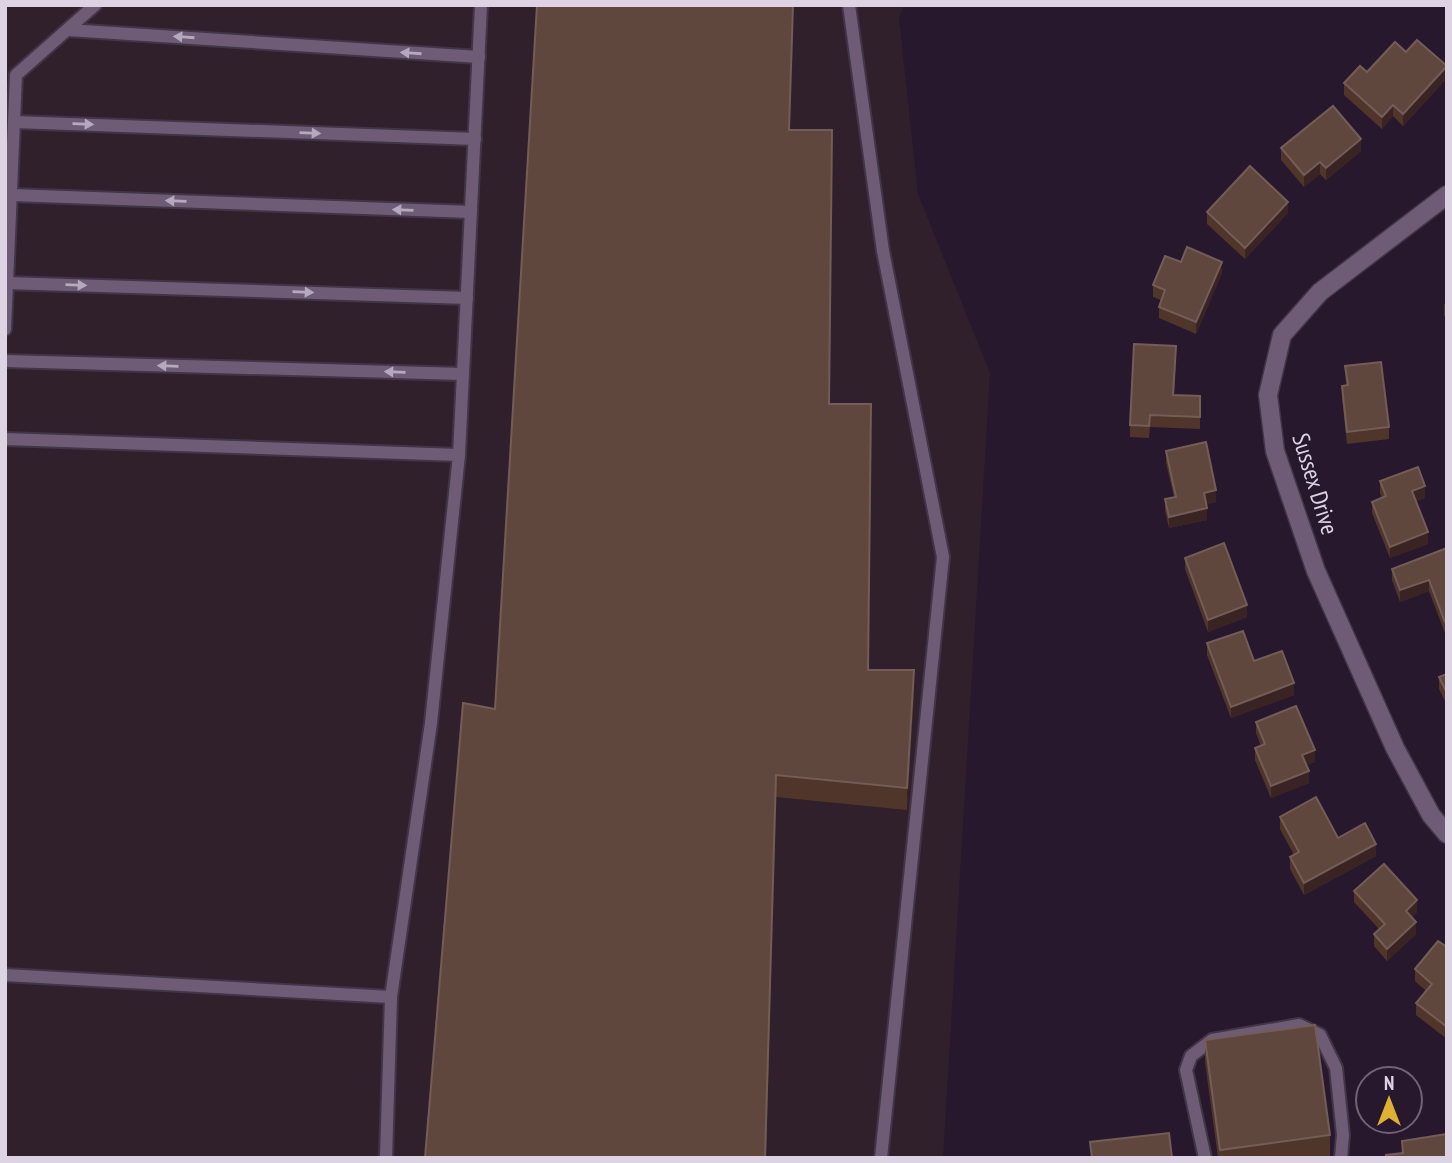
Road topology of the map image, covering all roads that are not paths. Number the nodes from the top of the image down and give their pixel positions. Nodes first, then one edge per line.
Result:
1 (95, 5) edge
2 (481, 5) edge
3 (849, 5) edge
4 (68, 30) junction
5 (479, 57) junction
6 (11, 79) edge
7 (15, 122) junction
8 (475, 139) junction
9 (12, 194) junction
10 (1447, 195) edge
11 (471, 212) junction
12 (7, 283) junction
13 (467, 298) junction
14 (5, 329) edge
15 (5, 361) edge
16 (463, 374) junction
17 (5, 439) edge
18 (460, 455) junction
19 (1447, 834) edge
20 (5, 975) edge
21 (391, 997) junction
22 (386, 1158) edge
23 (881, 1158) edge
24 (1205, 1158) edge
25 (1341, 1158) edge

1 - 4 lane
2 - 5 lane
3 - 23 lane
5 -> 4 lane
4 - 6 lane
5 - 8 lane
6 - 7 lane
7 -> 8 lane
7 - 9 lane
8 - 11 lane
11 -> 9 lane
9 - 12 lane
10 - 19 street, Sussex Drive
11 - 13 lane
12 -> 13 lane
12 - 14 lane
13 - 16 lane
16 -> 15 lane
16 - 18 lane
17 - 18 lane
18 - 21 lane
20 - 21 lane
21 - 22 lane
24 - 25 lane

